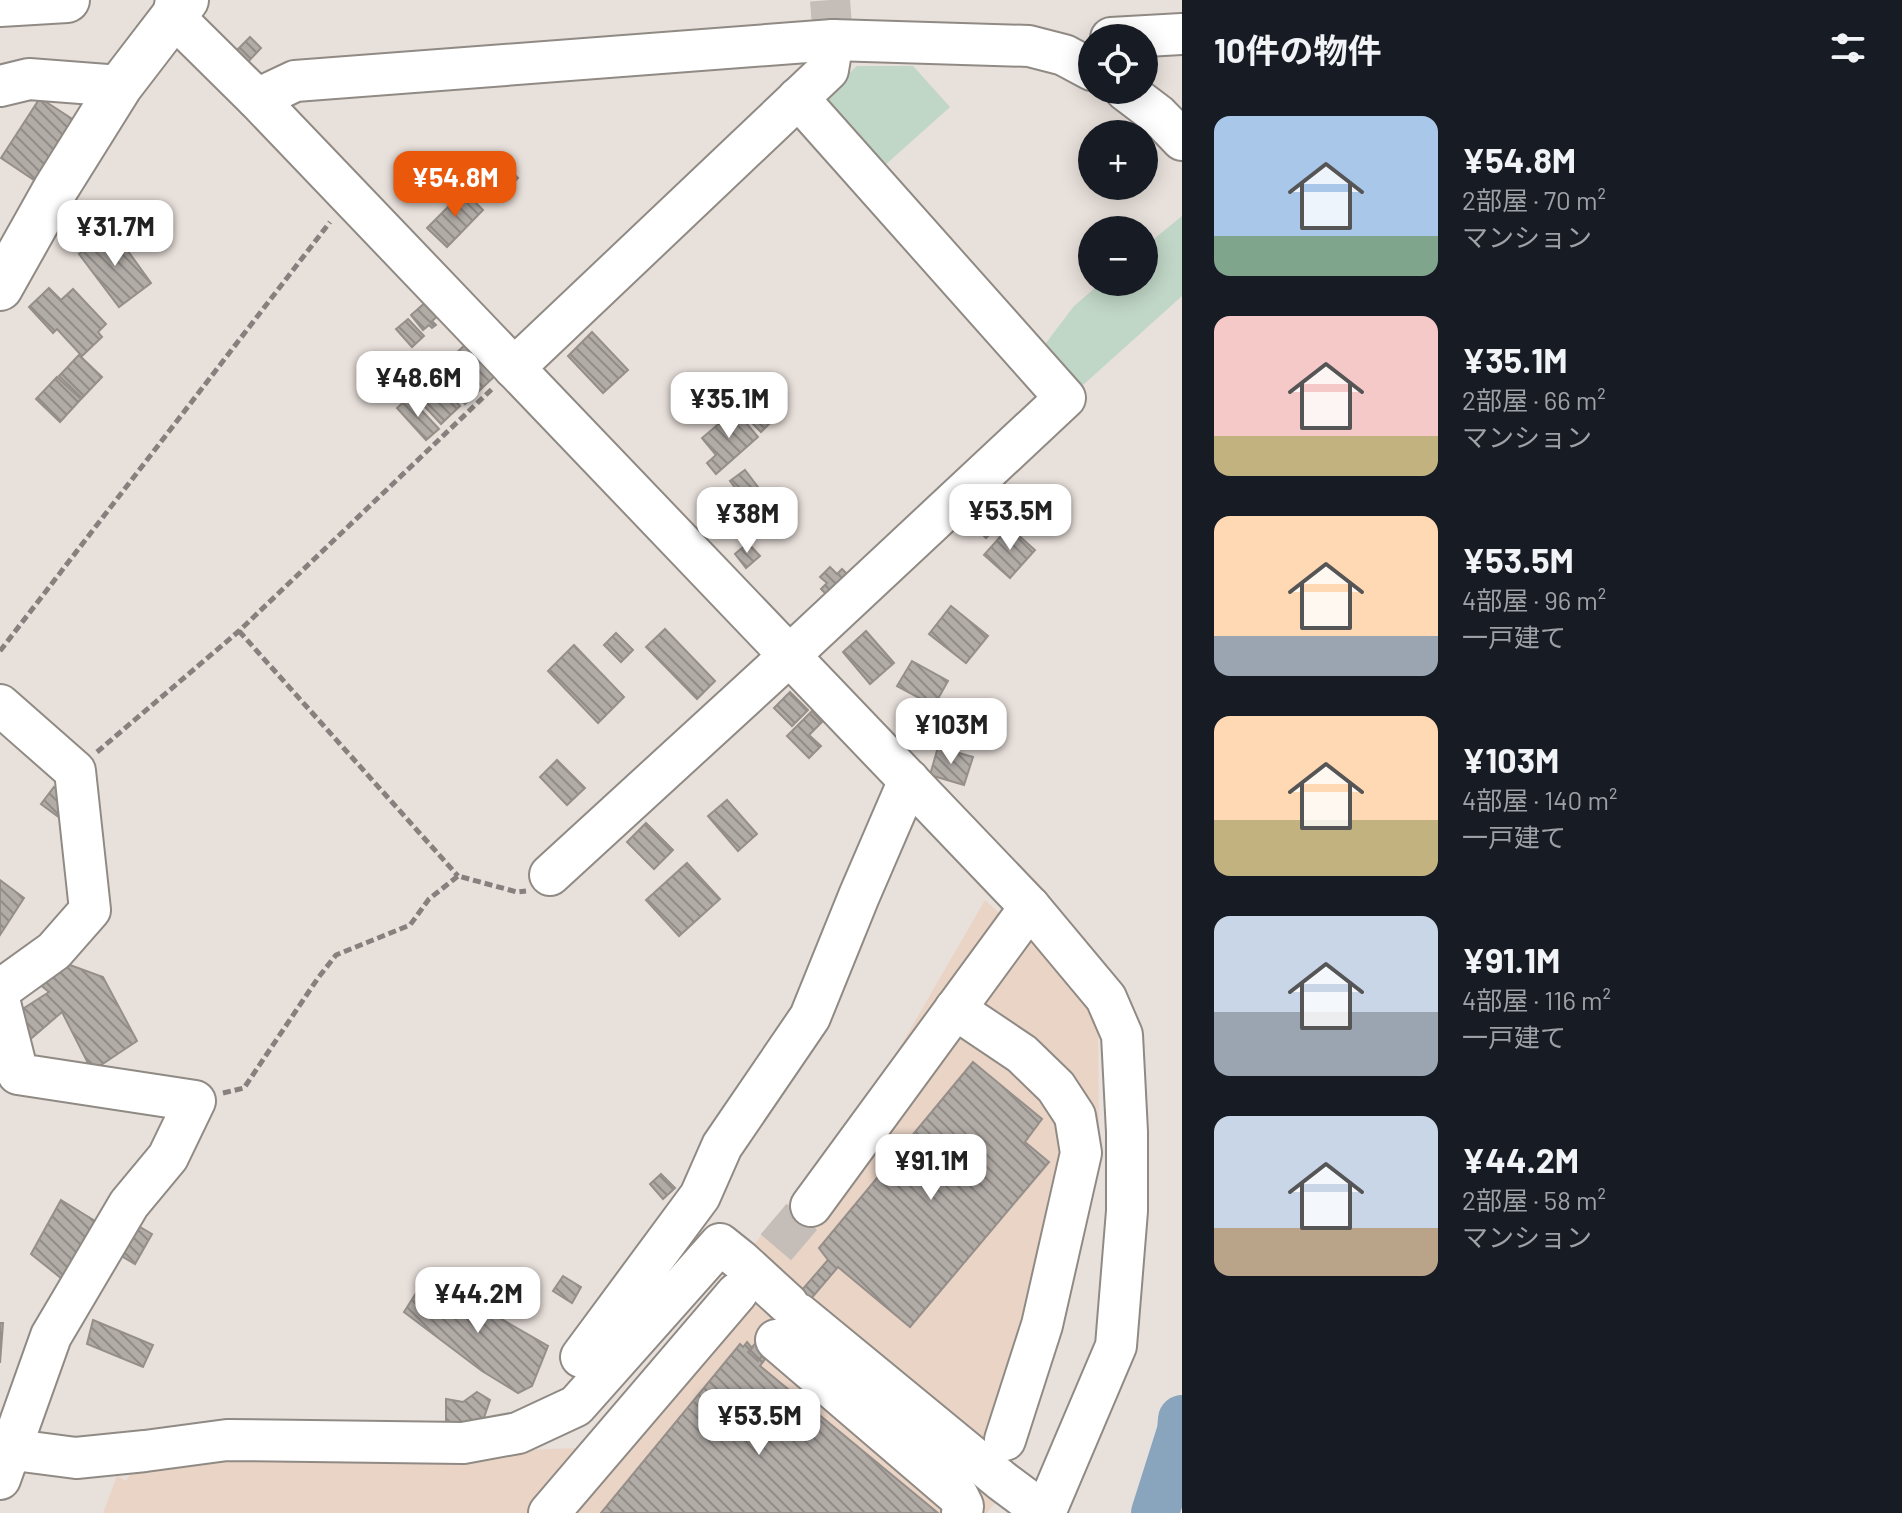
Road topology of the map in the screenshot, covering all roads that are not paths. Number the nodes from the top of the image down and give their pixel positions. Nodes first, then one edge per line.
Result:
1 (67, 0) edge
2 (0, 4) edge
3 (178, 5) edge
4 (1182, 34) edge
5 (1158, 35) edge
6 (833, 40) junction
7 (1078, 56) edge
8 (0, 86) edge
9 (120, 86) junction
10 (798, 98) junction
11 (257, 99) junction
12 (1143, 104) edge
13 (1182, 140) edge
14 (0, 288) edge
15 (514, 368) junction
16 (790, 655) junction
17 (0, 705) edge
18 (909, 780) junction
19 (550, 875) road end
20 (1030, 907) junction
21 (0, 990) edge
22 (0, 1003) edge
23 (955, 1009) junction
24 (811, 1206) tunnel mouth
25 (782, 1322) junction
26 (581, 1357) dead end
27 (1005, 1440) dead end
28 (4, 1459) edge
29 (967, 1510) edge
30 (549, 1513) edge
31 (1045, 1513) edge

1 - 2 main road
3 - 9 main road
3 - 11 street
4 - 5 street
6 - 7 street
6 - 10 street
6 - 11 street
8 - 9 street
9 - 14 main road
10 - 15 street
10 - 16 street
11 - 15 street
12 - 13 street
15 - 16 street
16 - 18 street
16 - 19 street
17 - 21 street
18 - 20 street
18 - 26 street
20 - 23 street
20 - 31 street
22 - 28 street
23 - 24 street
23 - 27 street
25 - 28 street
25 - 29 street
25 - 30 street
25 - 31 street

